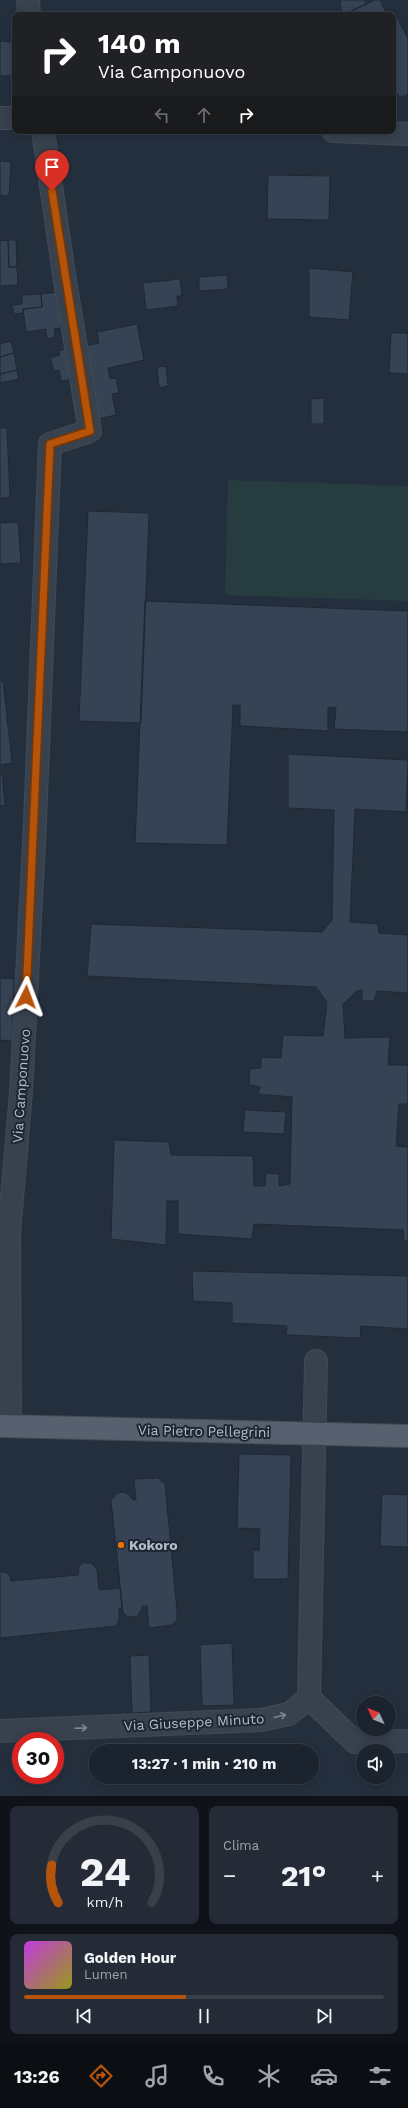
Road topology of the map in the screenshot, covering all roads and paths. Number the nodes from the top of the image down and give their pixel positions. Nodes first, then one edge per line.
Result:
1 (28, 0) edge
2 (29, 12) edge
3 (0, 118) edge
4 (12, 118) edge
5 (43, 134) edge
6 (396, 134) edge
7 (408, 134) edge
8 (316, 1361) dead end
9 (5, 1426) edge
10 (313, 1433) junction
11 (408, 1436) edge
12 (309, 1698) junction
13 (0, 1731) edge
14 (408, 1741) edge

1 - 2 street
3 - 4 street
5 - 9 street, Via Camponuovo
6 - 7 street
8 - 10 street
9 - 10 main road, Via Pietro Pellegrini
10 - 11 main road, Via Pietro Pellegrini
10 - 12 street
13 -> 12 street, Via Giuseppe Minuto
12 - 14 street

